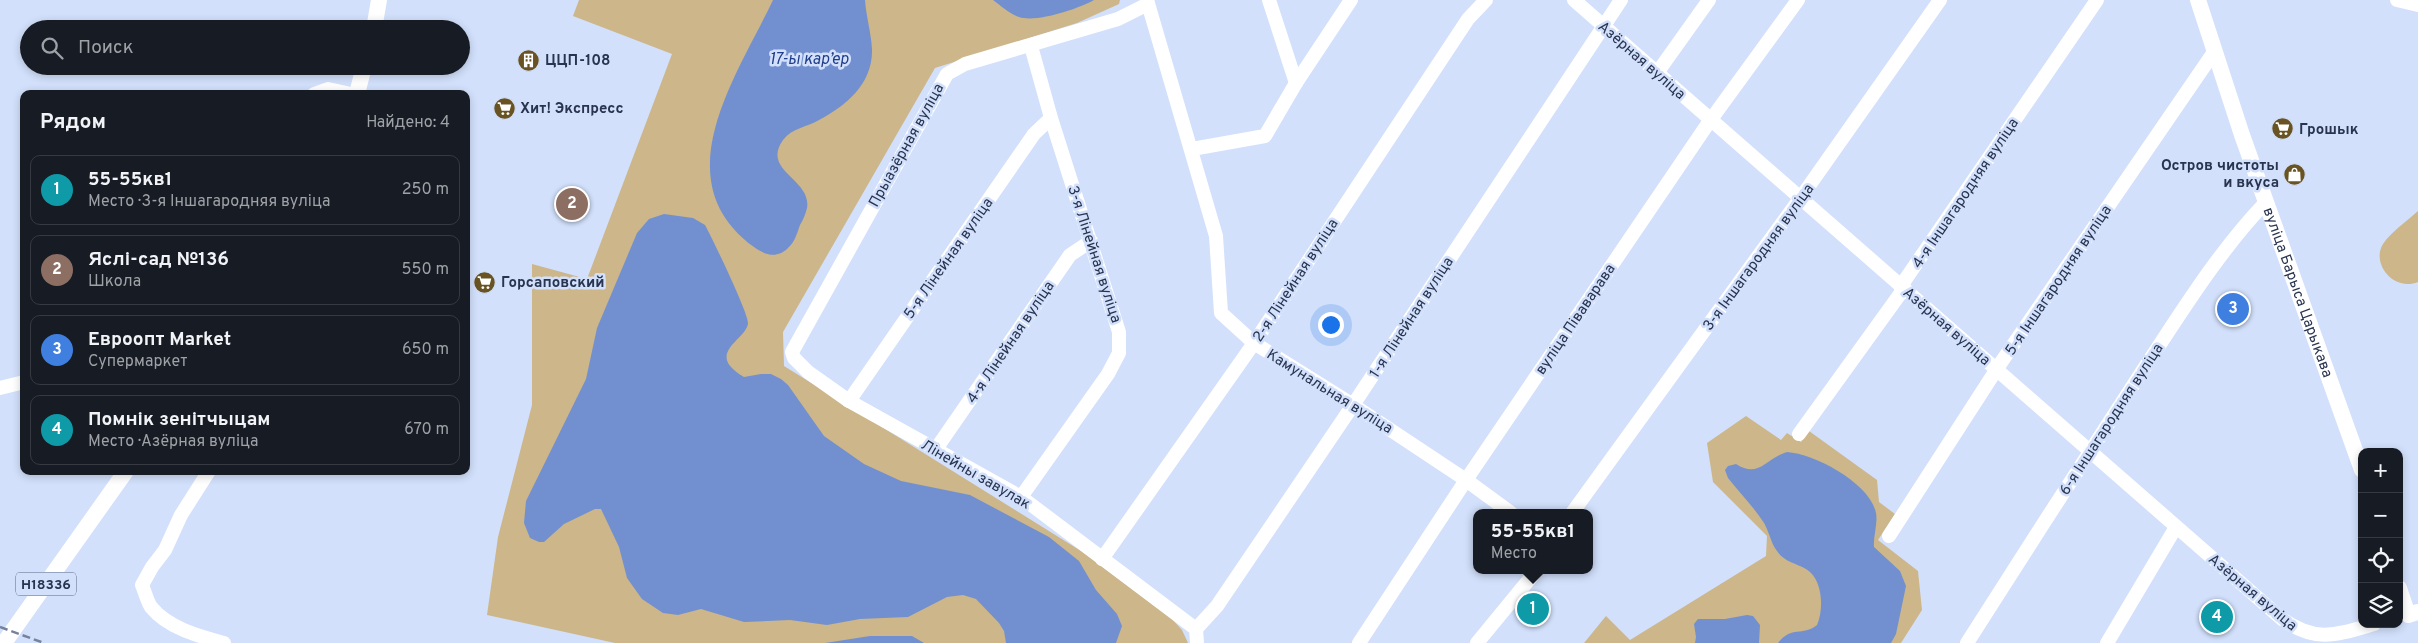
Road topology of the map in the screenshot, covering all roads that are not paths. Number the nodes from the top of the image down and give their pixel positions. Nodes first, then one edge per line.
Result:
1 (379, 0) edge
2 (1269, 0) edge
3 (1351, 0) edge
4 (1486, 0) edge
5 (1574, 0) edge
6 (1621, 0) edge
7 (1709, 0) edge
8 (1798, 0) edge
9 (1940, 0) edge
10 (2096, 0) edge
11 (2198, 0) edge
12 (2397, 0) edge
13 (1148, 2) edge
14 (2418, 5) edge
15 (376, 20) edge
16 (1603, 26) junction
17 (1030, 46) junction
18 (2214, 52) junction
19 (1657, 73) junction
20 (362, 75) edge
21 (1296, 83) junction
22 (358, 90) edge
23 (1051, 118) junction
24 (1711, 120) junction
25 (1192, 149) junction
26 (1800, 199) junction
27 (2266, 202) junction
28 (1092, 241) junction
29 (1902, 287) junction
30 (1254, 343) junction
31 (792, 352) joint
32 (1997, 370) junction
33 (20, 383) edge
34 (0, 388) edge
35 (849, 401) junction
36 (1353, 405) junction
37 (1799, 434) dead end
38 (936, 449) junction
39 (2089, 451) junction
40 (2358, 459) edge
41 (123, 475) edge
42 (206, 475) edge
43 (1466, 480) junction
44 (1021, 497) junction
45 (1506, 509) edge
46 (1575, 509) edge
47 (2176, 527) junction
48 (1889, 536) dead end
49 (1102, 559) junction
50 (1534, 574) edge
51 (2403, 600) edge
52 (2408, 614) edge
53 (2360, 628) edge
54 (1196, 636) edge
55 (4, 643) edge
56 (224, 643) edge
57 (1359, 643) edge
58 (1478, 643) edge
59 (1967, 643) edge
60 (2107, 643) edge

1 - 15 main road
2 - 21 street
3 - 21 street
4 - 30 street, 2-я Лінейная вуліца
5 - 16 street, Азёрная вуліца
6 - 16 street, 1-я Лінейная вуліца
7 - 19 street
8 - 24 street, вуліца Піваварава
9 - 26 street, 3-я Іншагародняя вуліца
10 - 29 street, 4-я Іншагародняя вуліца
11 - 18 main road, вуліца Барыса Царыкава
12 - 14 street
13 - 17 street, Прыазёрная вуліца
13 - 25 street, Камунальная вуліца
16 - 19 street, Азёрная вуліца
16 - 36 street, 1-я Лінейная вуліца
17 - 23 street, 3-я Лінейная вуліца
17 - 31 street, Прыазёрная вуліца
18 - 27 main road, вуліца Барыса Царыкава
18 - 32 street, 5-я Іншагародняя вуліца
19 - 24 street, Азёрная вуліца
20 - 22 main road
21 - 25 street
23 - 28 street, 3-я Лінейная вуліца
23 - 35 street, 5-я Лінейная вуліца
24 - 26 street, Азёрная вуліца
24 - 43 street, вуліца Піваварава
25 - 30 street, Камунальная вуліца
26 - 29 street, Азёрная вуліца
26 - 46 street, 3-я Іншагародняя вуліца
27 - 39 street, 6-я Іншагародняя вуліца
27 - 40 main road, вуліца Барыса Царыкава
28 - 38 street, 4-я Лінейная вуліца
28 - 44 street, 3-я Лінейная вуліца
29 - 32 street, Азёрная вуліца
29 - 37 street, 4-я Іншагародняя вуліца
30 - 36 street, Камунальная вуліца
30 - 49 street, 2-я Лінейная вуліца
31 - 35 street, Лінейны завулак
32 - 39 street, Азёрная вуліца
32 - 48 street, 5-я Іншагародняя вуліца
33 - 34 street
35 - 38 street, Лінейны завулак
36 - 43 street, Камунальная вуліца
36 - 54 street, 1-я Лінейная вуліца
38 - 44 street, Лінейны завулак
39 - 47 street, Азёрная вуліца
39 - 59 street, 6-я Іншагародняя вуліца
41 - 55 main road, Н18336
42 - 56 street
43 - 45 street, Камунальная вуліца
43 - 57 street, вуліца Піваварава
44 - 49 street, Лінейны завулак
47 - 53 street, Азёрная вуліца
47 - 60 street
49 - 54 street, Лінейны завулак
50 - 58 street
51 - 52 main road

